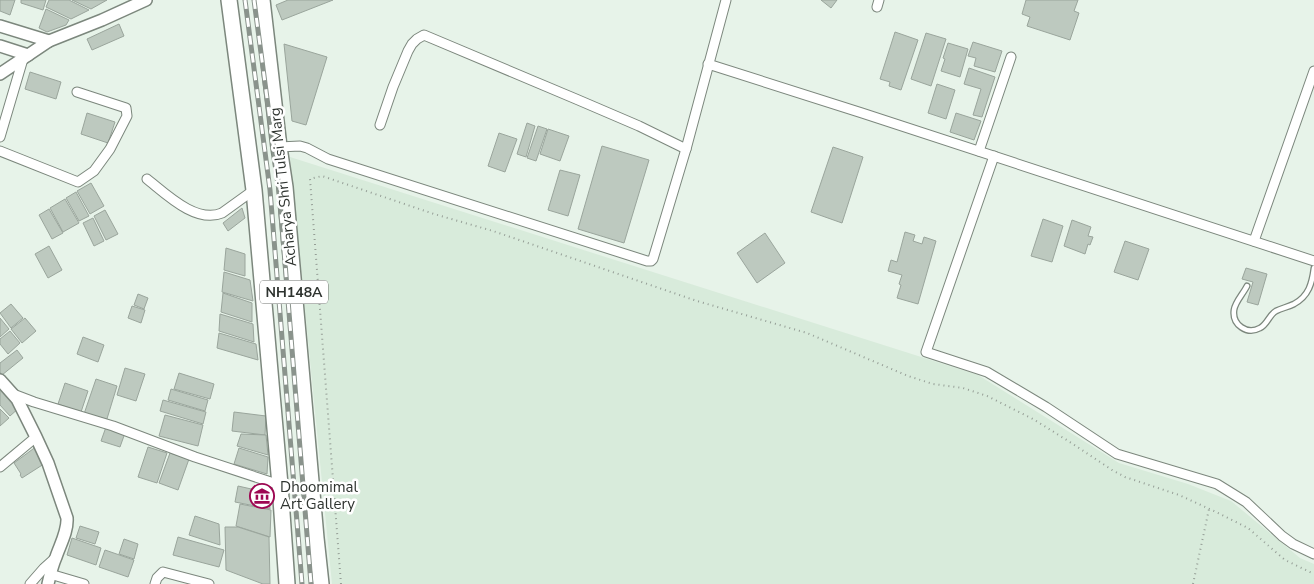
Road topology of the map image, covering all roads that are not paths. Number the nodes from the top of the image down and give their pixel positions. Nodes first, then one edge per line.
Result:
1 (146, 0) edge
2 (229, 0) edge
3 (262, 0) edge
4 (726, 0) edge
5 (0, 26) edge
6 (49, 41) junction
7 (0, 46) edge
8 (25, 57) junction
9 (1011, 57) dead end
10 (708, 64) junction
11 (1314, 71) edge
12 (0, 74) edge
13 (77, 92) dead end
14 (380, 124) dead end
15 (0, 136) edge
16 (279, 147) junction
17 (686, 149) junction
18 (0, 151) edge
19 (980, 151) junction
20 (994, 156) junction
21 (147, 179) dead end
22 (254, 190) junction
23 (1254, 241) junction
24 (1314, 261) edge
25 (1314, 268) edge
26 (1247, 286) dead end
27 (0, 380) edge
28 (12, 394) junction
29 (36, 437) junction
30 (0, 467) edge
31 (280, 485) junction
32 (1314, 554) edge
33 (55, 559) junction
34 (49, 579) edge
35 (30, 584) edge
36 (84, 584) edge
37 (155, 584) edge
38 (209, 584) edge
39 (287, 584) edge
40 (321, 584) edge

1 - 6 street
2 - 22 highway, Acharya Shri Tulsi Marg / NH148A
3 - 16 highway, Acharya Shri Tulsi Marg / NH148A
4 - 10 street
5 - 6 street
6 - 8 street
7 - 8 street
8 - 12 street
8 - 15 street
9 - 19 street
10 - 17 street
10 - 19 street
11 - 23 street
13 - 18 street
14 - 17 street
16 - 17 street
16 - 40 highway, Acharya Shri Tulsi Marg / NH148A
19 - 20 street
20 - 23 street
20 - 32 street
21 - 22 street
22 - 31 highway, Acharya Shri Tulsi Marg / NH148A
23 - 24 street
25 - 26 lane
27 - 28 street
28 - 29 street
28 - 31 street
29 - 30 street
29 - 33 street
31 - 39 highway, Acharya Shri Tulsi Marg / NH148A
33 - 34 street
33 - 35 street
34 - 36 street
37 - 38 street

